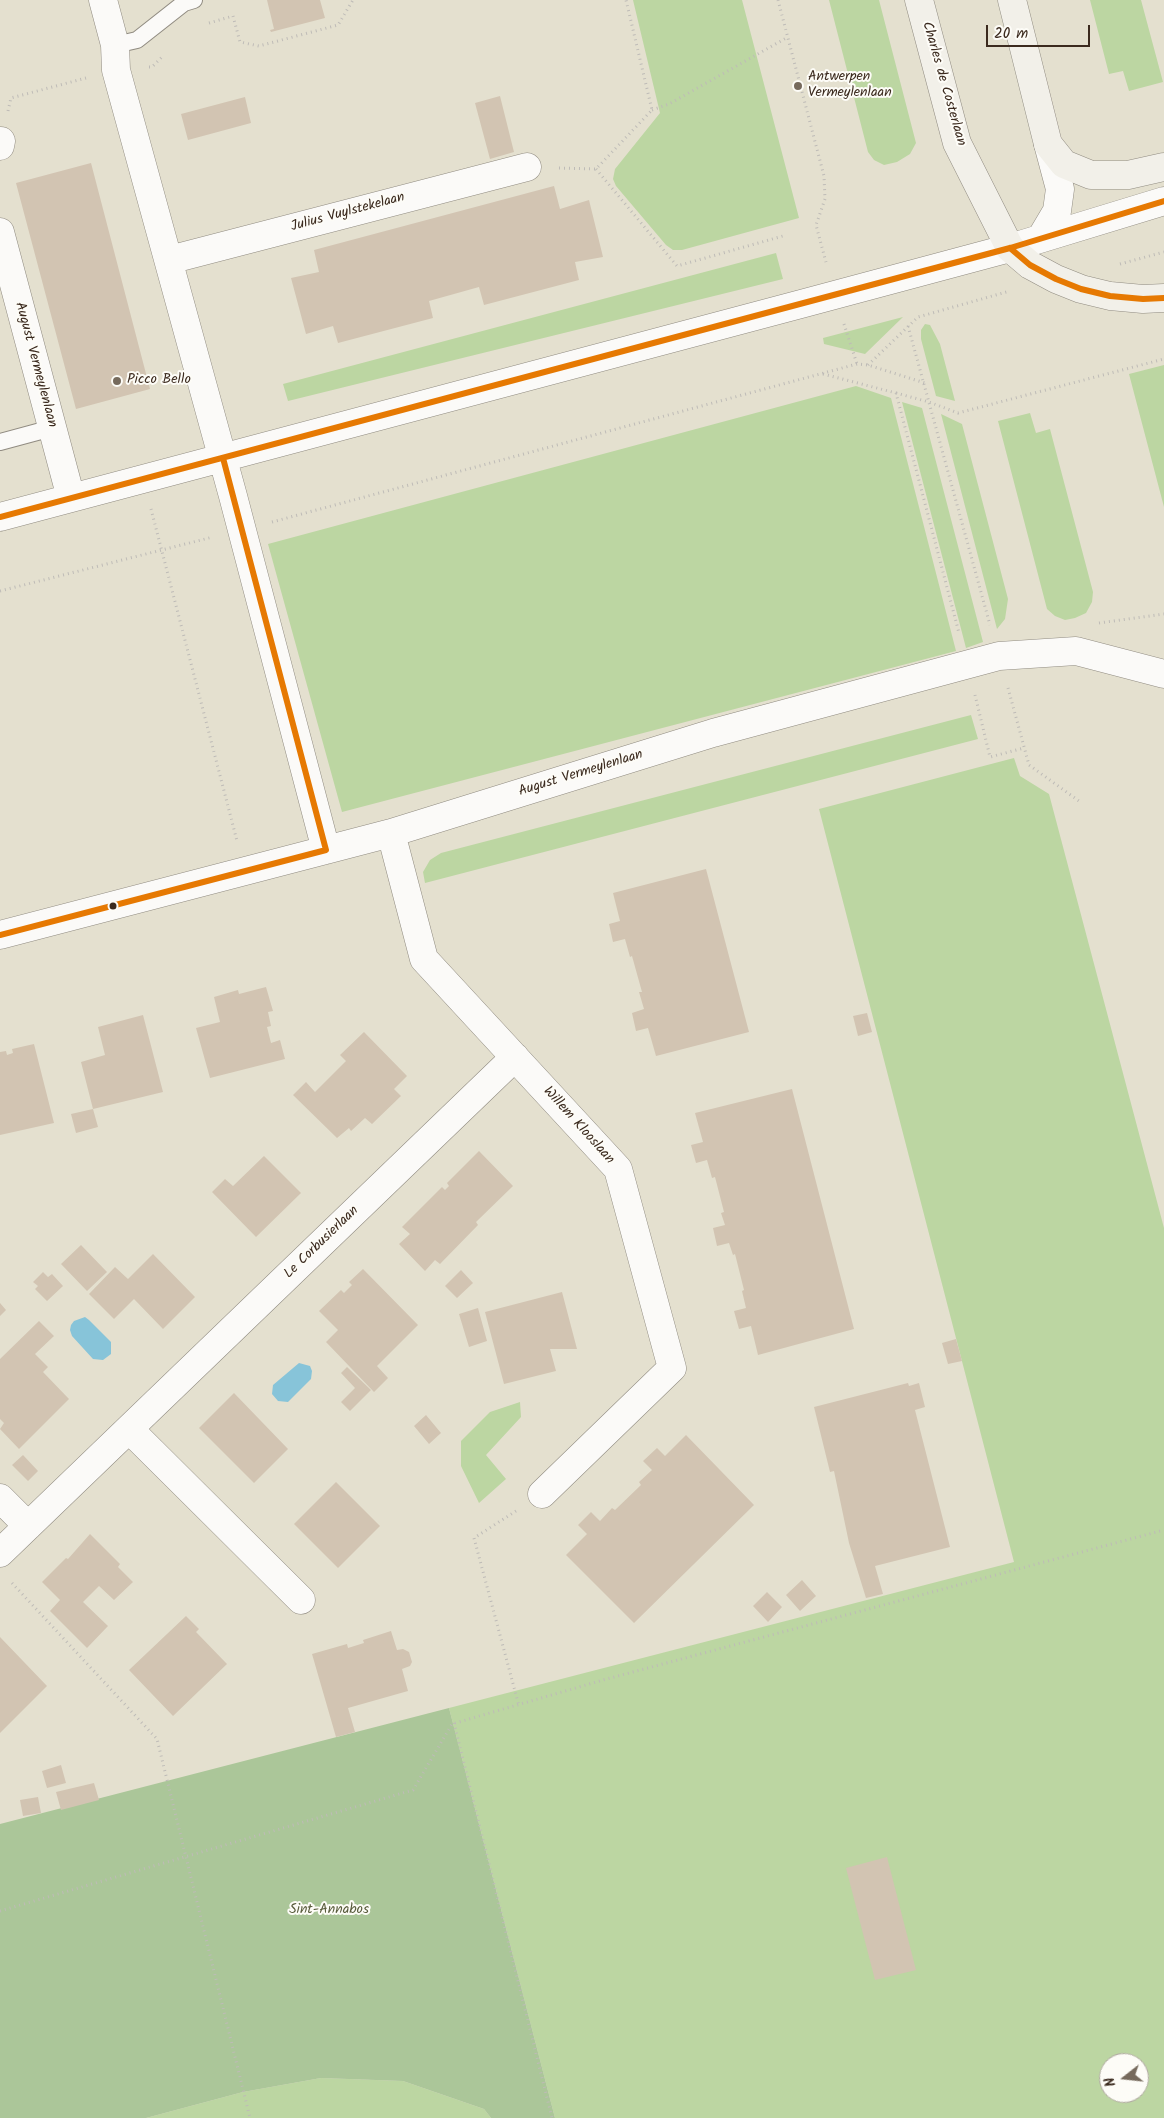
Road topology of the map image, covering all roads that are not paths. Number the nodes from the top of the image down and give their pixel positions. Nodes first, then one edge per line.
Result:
1 (103, 0) edge
2 (194, 0) edge
3 (919, 0) edge
4 (1012, 0) edge
5 (116, 58) junction
6 (1048, 144) junction
7 (527, 167) road end
8 (1164, 168) edge
9 (1164, 201) edge
10 (0, 232) edge
11 (1041, 238) junction
12 (1010, 248) junction
13 (168, 260) junction
14 (1164, 298) edge
15 (52, 428) junction
16 (0, 442) edge
17 (223, 458) junction
18 (70, 498) junction
19 (0, 517) edge
20 (1164, 674) edge
21 (391, 834) junction
22 (326, 850) junction
23 (0, 935) edge
24 (515, 1057) junction
25 (129, 1429) junction
26 (542, 1494) road end
27 (0, 1498) edge
28 (28, 1526) junction
29 (3, 1565) edge
30 (301, 1600) dead end

1 - 5 street
2 - 5 lane
3 - 12 main road, Charles de Costerlaan
4 - 6 main road
5 - 13 street
6 - 8 main road
6 - 11 street
7 - 13 street, Julius Vuylstekelaan
9 - 11 street
10 - 15 street, August Vermeylenlaan
11 - 12 street
12 - 14 main road
12 - 17 street
13 - 17 street
15 - 16 lane
15 - 18 street, August Vermeylenlaan
17 - 18 street
17 - 22 street
18 - 19 street
20 - 21 street, August Vermeylenlaan
21 - 22 street, August Vermeylenlaan
21 - 24 street, Willem Klooslaan
22 - 23 street, August Vermeylenlaan
24 - 25 street, Le Corbusierlaan
24 - 26 street, Willem Klooslaan
25 - 28 street, Le Corbusierlaan
25 - 30 street
27 - 28 street
28 - 29 street, Le Corbusierlaan

